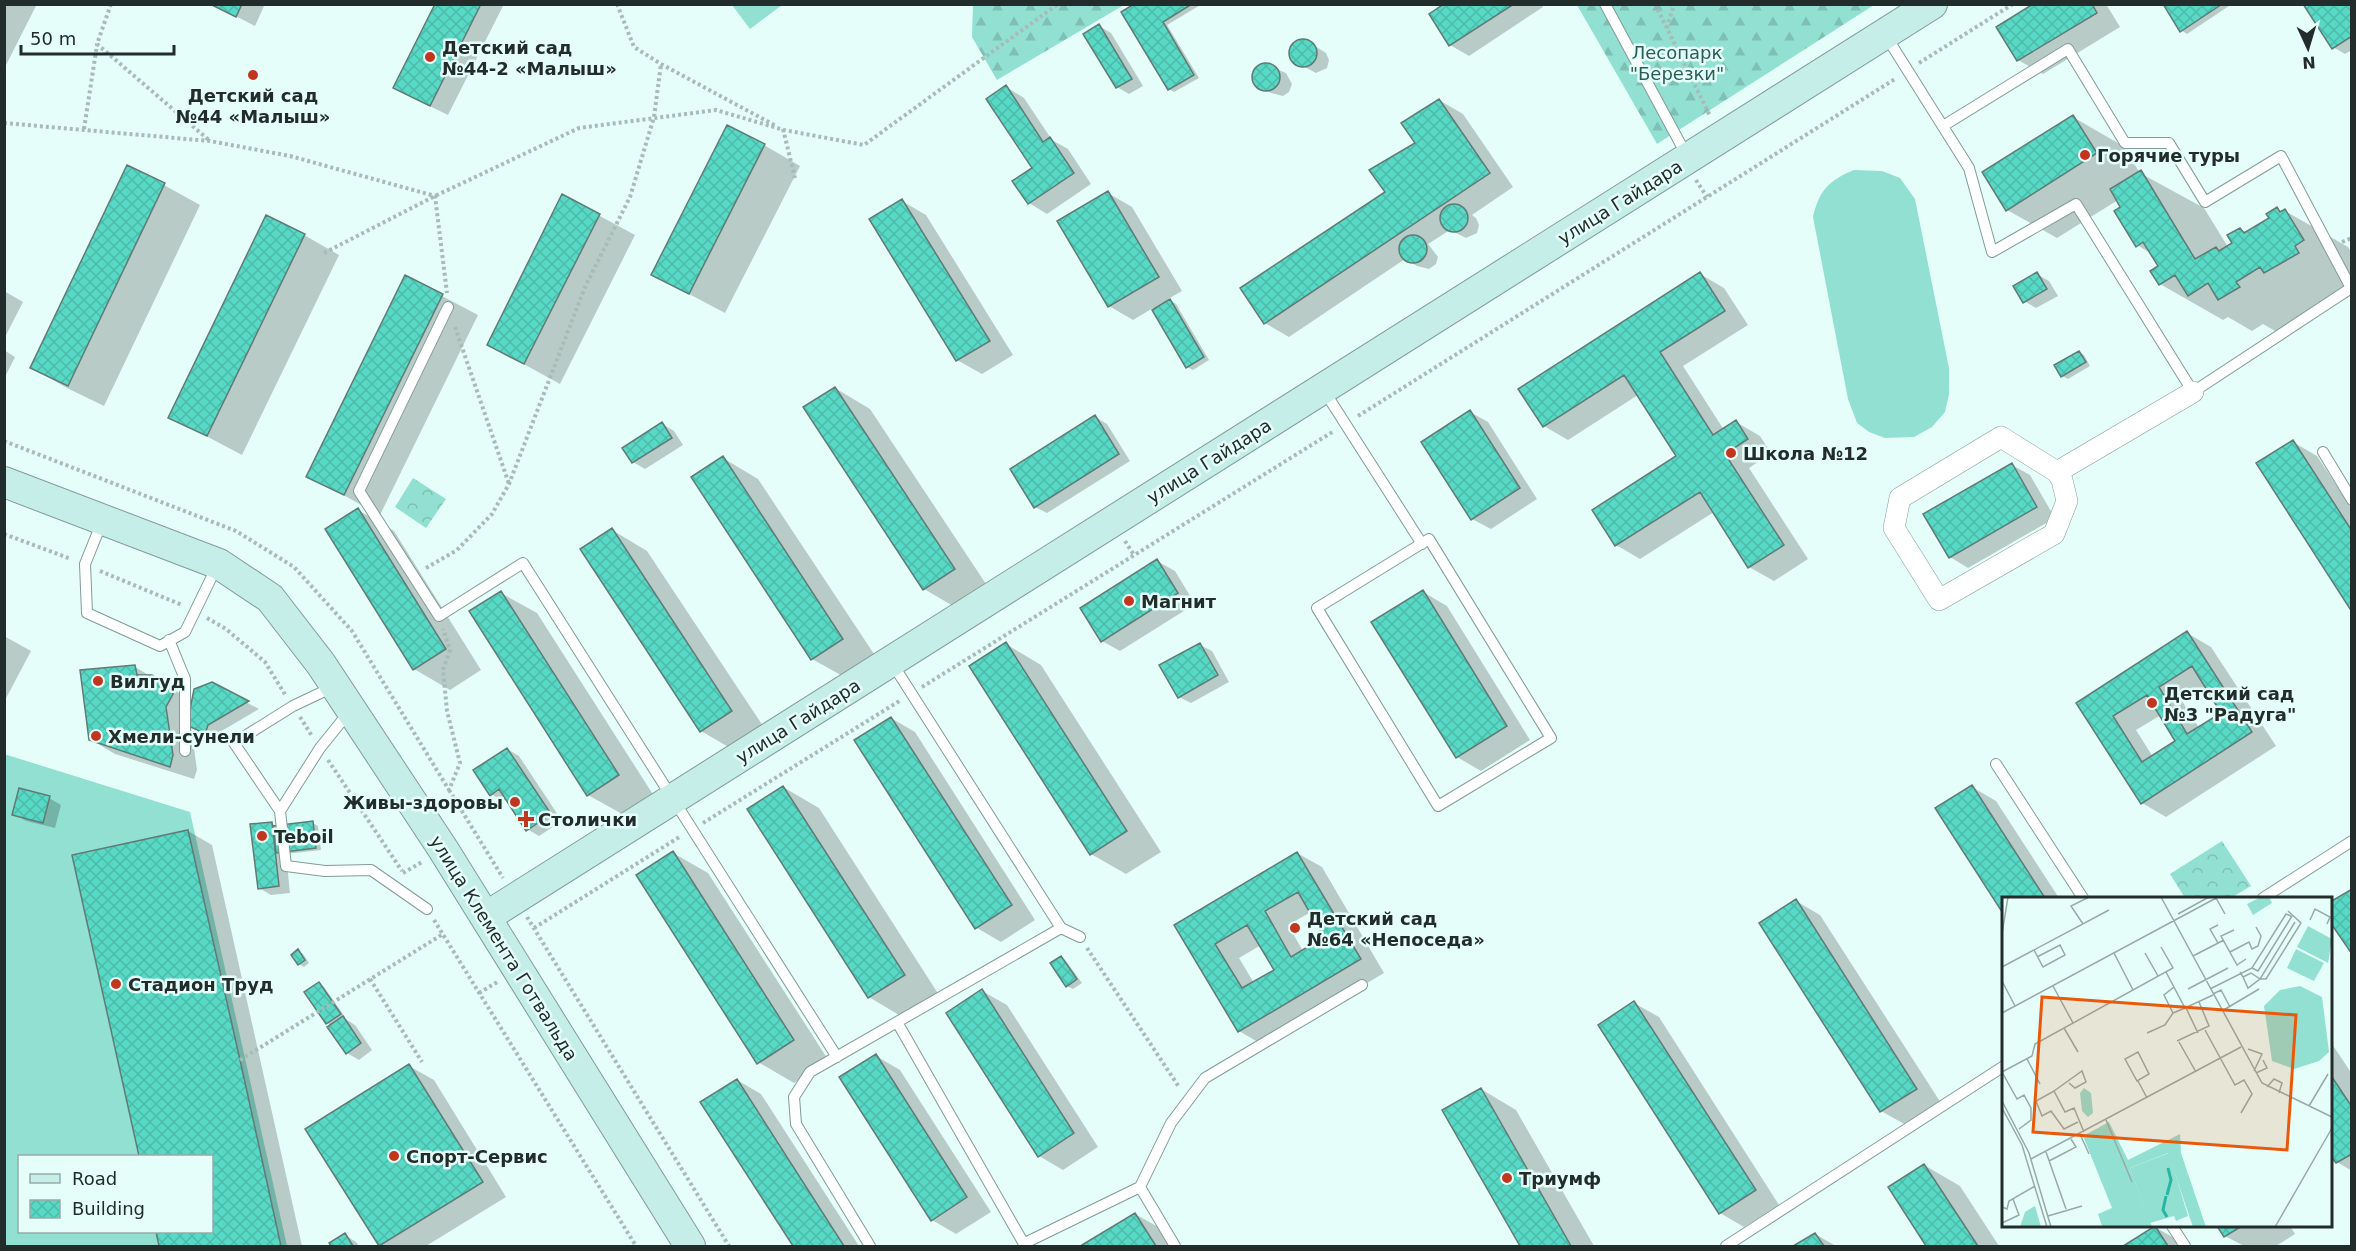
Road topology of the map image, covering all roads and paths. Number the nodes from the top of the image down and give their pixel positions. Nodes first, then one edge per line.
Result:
1 (111, 4) edge
2 (617, 4) edge
3 (1058, 4) edge
4 (1605, 4) edge
5 (1655, 4) edge
6 (1674, 4) edge
7 (2013, 4) edge
8 (1920, 7) edge
9 (1667, 28) junction
10 (1885, 33) junction
11 (97, 44) junction
12 (661, 64) junction
13 (1908, 71) junction
14 (654, 117) junction
15 (1712, 119) dead end
16 (4, 123) edge
17 (1943, 126) junction
18 (84, 130) junction
19 (784, 130) junction
20 (210, 141) junction
21 (1688, 159) junction
22 (795, 178) dead end
23 (435, 196) junction
24 (324, 253) dead end
25 (448, 307) junction
26 (1323, 389) junction
27 (2193, 392) junction
28 (1345, 424) junction
29 (2323, 452) dead end
30 (2057, 472) junction
31 (4, 482) edge
32 (509, 484) junction
33 (2352, 500) edge
34 (104, 519) junction
35 (4, 534) edge
36 (1422, 544) junction
37 (85, 564) junction
38 (219, 564) junction
39 (413, 576) junction
40 (195, 611) junction
41 (169, 640) junction
42 (892, 662) junction
43 (912, 693) junction
44 (344, 697) junction
45 (292, 706) junction
46 (320, 748) junction
47 (185, 751) dead end
48 (1996, 764) dead end
49 (449, 790) dead end
50 (674, 800) junction
51 (280, 811) junction
52 (692, 830) junction
53 (2352, 841) edge
54 (2082, 897) edge
55 (2265, 897) edge
56 (516, 899) junction
57 (427, 909) junction
58 (486, 917) junction
59 (534, 928) junction
60 (1061, 928) junction
61 (442, 934) junction
62 (1080, 937) joint
63 (370, 979) junction
64 (1362, 985) dead end
65 (897, 1022) junction
66 (837, 1057) junction
67 (240, 1060) dead end
68 (422, 1062) dead end
69 (2002, 1067) edge
70 (1188, 1100) junction
71 (1140, 1187) junction
72 (2173, 1227) edge
73 (684, 1244) edge
74 (1025, 1245) edge
75 (636, 1246) edge
76 (729, 1246) edge
77 (870, 1246) edge
78 (1175, 1246) edge
79 (1726, 1246) edge
80 (2185, 1246) edge

1 - 11 path
2 - 12 path
3 - 19 path
4 - 21 lane
5 - 9 path
6 - 9 path
7 - 13 path
8 - 10 street, улица Гайдара
9 - 15 path
10 - 13 lane
10 - 21 street, улица Гайдара
11 - 18 path
11 - 20 path
12 - 14 path
12 - 19 path
13 - 17 lane
13 - 28 path
14 - 19 path
14 - 23 path
14 - 32 path
16 - 18 path
17 - 27 lane
17 - 27 lane
18 - 20 path
19 - 22 path
20 - 23 path
21 - 26 street, улица Гайдара
23 - 24 path
23 - 25 path
25 - 32 path
25 - 39 lane
26 - 28 lane
26 - 42 street, улица Гайдара
27 - 30 street
28 - 36 lane
28 - 43 path
29 - 33 lane
30 - 30 street
31 - 34 street, улица Клемента Готвальда
32 - 39 path
34 - 37 lane
34 - 38 street, улица Клемента Готвальда
35 - 37 path
36 - 36 lane
37 - 40 path
37 - 41 lane
38 - 40 lane
38 - 44 street, улица Клемента Готвальда
39 - 50 lane
40 - 41 lane
40 - 45 path
41 - 47 lane
42 - 43 lane
42 - 50 street, улица Гайдара
43 - 52 path
43 - 60 lane
44 - 45 lane
44 - 46 lane
44 - 58 street, улица Клемента Готвальда
45 - 46 path
45 - 51 lane
46 - 51 lane
46 - 57 path
48 - 54 lane
49 - 56 path
50 - 52 lane
50 - 56 street, улица Гайдара
51 - 57 lane
52 - 59 path
52 - 66 lane
53 - 55 lane
56 - 58 street, улица Гайдара
56 - 59 path
57 - 61 path
58 - 73 street, улица Клемента Готвальда
59 - 76 path
60 - 62 lane
60 - 65 lane
61 - 63 path
61 - 75 path
62 - 70 path
63 - 67 path
63 - 68 path
64 - 70 lane
65 - 66 lane
65 - 74 lane
66 - 77 lane
69 - 79 lane
70 - 71 lane
71 - 74 lane
71 - 78 lane
72 - 80 lane

